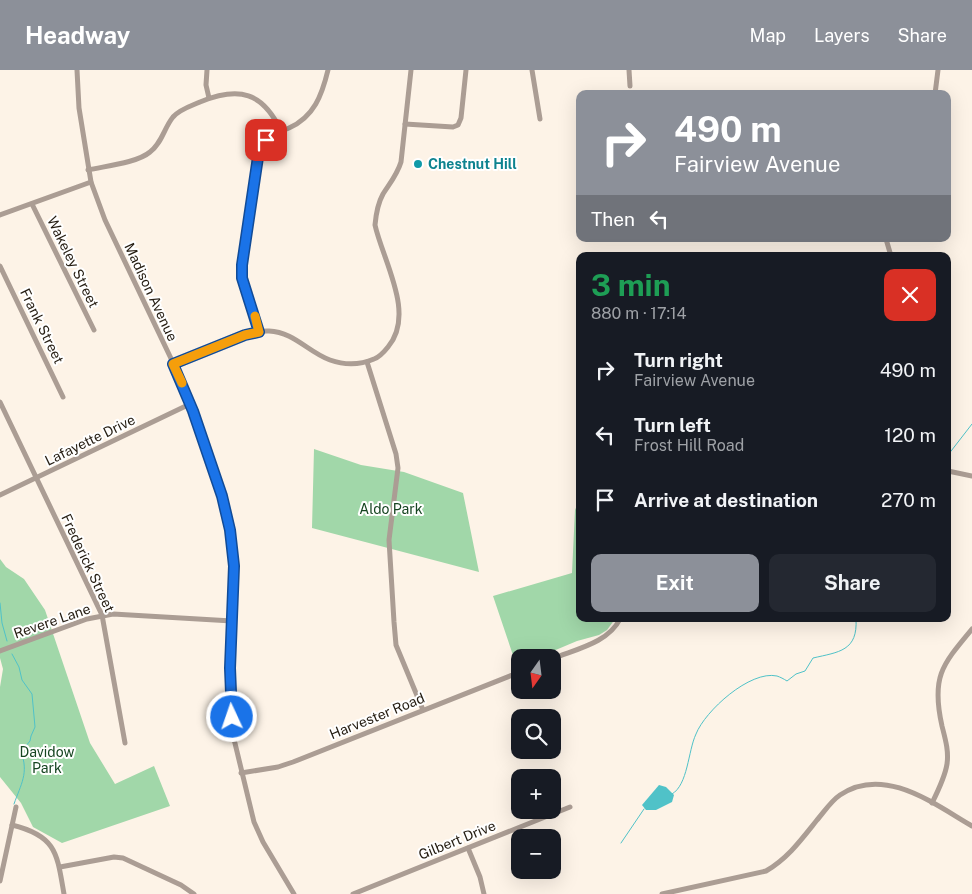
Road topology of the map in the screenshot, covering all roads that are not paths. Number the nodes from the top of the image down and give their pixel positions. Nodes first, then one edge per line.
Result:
1 (77, 70) edge
2 (207, 70) edge
3 (328, 70) edge
4 (411, 70) edge
5 (466, 70) edge
6 (532, 70) edge
7 (629, 70) edge
8 (938, 70) edge
9 (630, 86) dead end
10 (936, 90) edge
11 (209, 98) junction
12 (540, 119) dead end
13 (405, 124) junction
14 (282, 131) junction
15 (88, 170) junction
16 (91, 182) junction
17 (32, 204) junction
18 (0, 214) edge
19 (0, 266) edge
20 (94, 330) dead end
21 (259, 332) junction
22 (367, 362) junction
23 (173, 364) junction
24 (63, 397) dead end
25 (0, 402) edge
26 (190, 404) junction
27 (951, 472) edge
28 (972, 476) edge
29 (36, 478) junction
30 (0, 495) edge
31 (102, 616) junction
32 (232, 621) junction
33 (618, 622) edge
34 (972, 629) edge
35 (0, 651) edge
36 (561, 655) edge
37 (511, 676) edge
38 (423, 710) junction
39 (125, 743) dead end
40 (241, 773) junction
41 (932, 803) junction
42 (570, 806) dead end
43 (16, 807) dead end
44 (12, 825) junction
45 (972, 826) edge
46 (468, 848) junction
47 (60, 867) junction
48 (0, 881) edge
49 (64, 894) edge
50 (194, 894) edge
51 (294, 894) edge
52 (353, 894) edge
53 (484, 894) edge
54 (662, 894) edge

1 - 15 street, Madison Avenue
2 - 11 street
3 - 14 street
4 - 13 street
5 - 13 street
6 - 12 street
7 - 9 street
8 - 10 street
11 - 14 street
11 - 15 street
13 - 22 street
14 - 21 street
15 - 16 street, Madison Avenue
16 - 17 street
16 - 23 street, Madison Avenue
17 - 18 street
17 - 20 street, Wakeley Street
19 - 24 street, Frank Street
21 - 22 street
21 - 23 street
22 - 38 street
23 - 26 street, Madison Avenue
25 - 29 street, Frederick Street
26 - 29 street, Lafayette Drive
26 - 32 street, Madison Avenue
27 - 28 street
29 - 30 street, Lafayette Drive
29 - 31 street, Frederick Street
31 - 32 street, Revere Lane
31 - 35 street, Revere Lane
31 - 39 street, Frederick Street
32 - 40 street, Madison Avenue
33 - 36 street
34 - 41 street
37 - 38 street, Harvester Road
38 - 40 street, Harvester Road
40 - 51 street, Madison Avenue
41 - 45 street
41 - 54 street
42 - 46 street, Gilbert Drive
43 - 44 street
44 - 47 street
44 - 48 street
46 - 52 street, Gilbert Drive
46 - 53 street
47 - 49 street
47 - 50 street

